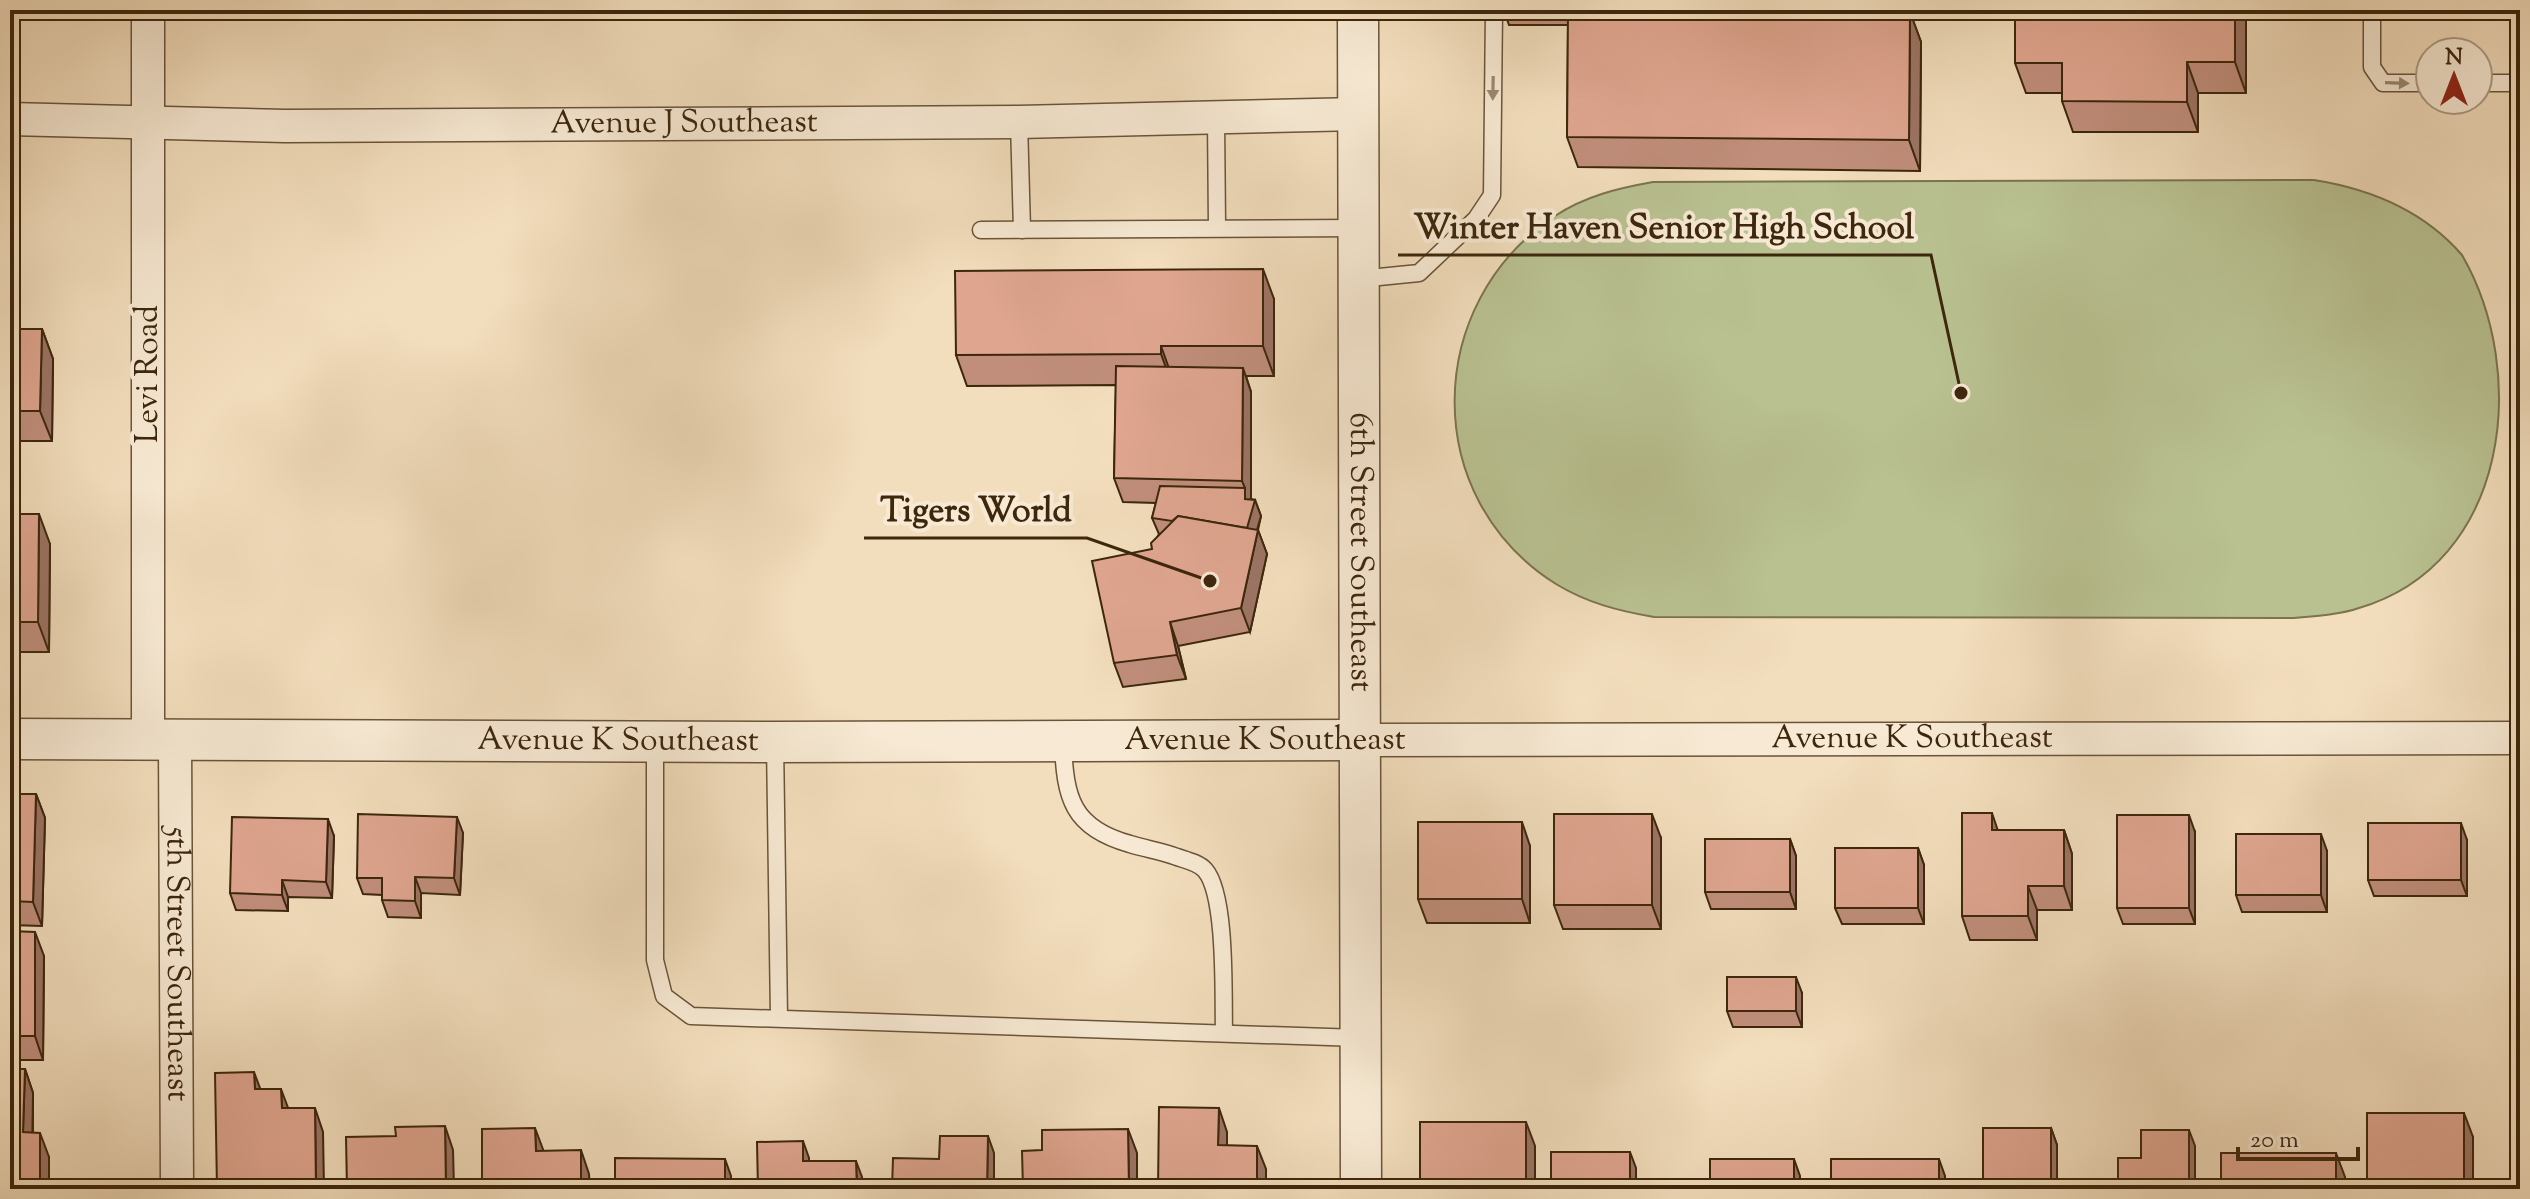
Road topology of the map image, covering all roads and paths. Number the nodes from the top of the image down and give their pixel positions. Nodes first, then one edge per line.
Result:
1 (148, 10) edge
2 (1358, 10) edge
3 (1494, 10) edge
4 (2372, 10) edge
5 (2414, 83) edge
6 (2494, 83) edge
7 (2520, 83) edge
8 (1359, 114) junction
9 (10, 119) edge
10 (1216, 119) junction
11 (149, 122) junction
12 (1019, 122) junction
13 (1217, 227) junction
14 (1359, 228) junction
15 (981, 230) dead end
16 (1022, 230) junction
17 (1359, 279) junction
18 (161, 738) junction
19 (2520, 738) edge
20 (10, 739) edge
21 (1360, 740) junction
22 (655, 741) junction
23 (1063, 741) junction
24 (775, 742) junction
25 (779, 1018) junction
26 (1224, 1033) junction
27 (1360, 1038) junction
28 (177, 1189) edge
29 (1361, 1189) edge

1 - 11 street, Levi Road
2 - 8 street, 6th Street Southeast
3 -> 17 lane
4 -> 5 lane
6 - 7 lane
8 - 10 street, Avenue J Southeast
8 - 14 street, 6th Street Southeast
9 - 11 street, Avenue J Southeast
10 - 12 street, Avenue J Southeast
10 - 13 lane
11 - 12 street, Avenue J Southeast
11 - 18 street, Levi Road
12 - 16 lane
13 - 14 lane
13 - 16 lane
14 - 17 street, 6th Street Southeast
15 - 16 lane
17 - 21 street, 6th Street Southeast
18 - 20 street, Avenue K Southeast
18 - 22 street, Avenue K Southeast
18 - 28 street, 5th Street Southeast
19 - 21 street, Avenue K Southeast
21 - 23 street, Avenue K Southeast
21 - 27 street, 6th Street Southeast
22 - 24 street, Avenue K Southeast
22 - 25 lane
23 - 24 street, Avenue K Southeast
23 - 26 lane
24 - 25 lane
25 - 26 lane
26 - 27 lane
27 - 29 street, 6th Street Southeast

